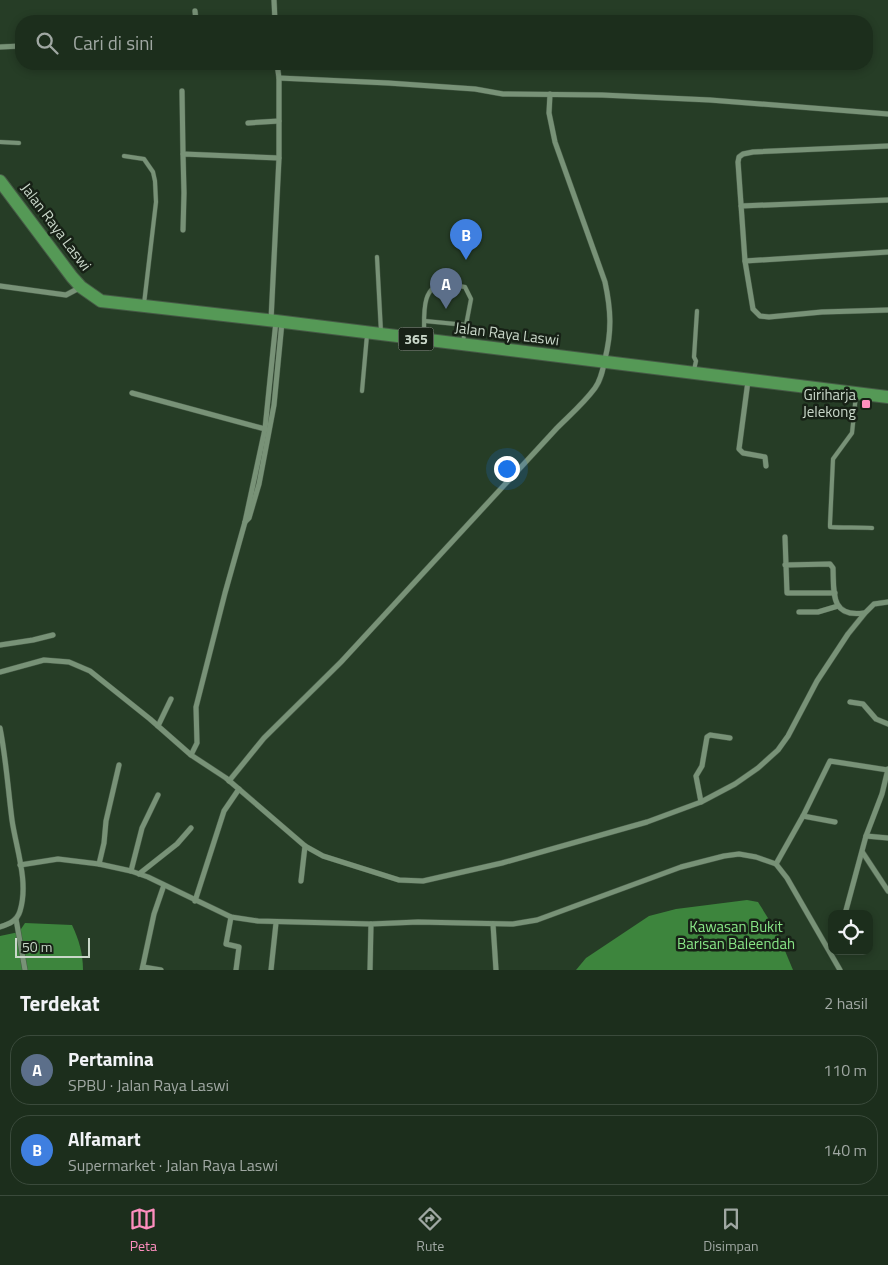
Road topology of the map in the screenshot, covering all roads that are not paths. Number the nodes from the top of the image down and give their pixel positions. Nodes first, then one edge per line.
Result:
1 (274, 0) edge
2 (195, 11) dead end
3 (195, 15) edge
4 (275, 15) edge
5 (15, 46) edge
6 (0, 47) edge
7 (277, 70) edge
8 (278, 78) junction
9 (182, 91) dead end
10 (550, 94) junction
11 (888, 114) edge
12 (280, 121) junction
13 (248, 123) dead end
14 (0, 142) edge
15 (19, 143) dead end
16 (888, 146) edge
17 (182, 154) junction
18 (124, 156) dead end
19 (279, 158) junction
20 (0, 180) edge
21 (888, 200) edge
22 (741, 206) junction
23 (183, 230) dead end
24 (888, 252) edge
25 (377, 257) dead end
26 (745, 261) junction
27 (0, 286) edge
28 (81, 287) junction
29 (144, 306) junction
30 (888, 310) edge
31 (696, 311) dead end
32 (276, 321) junction
33 (425, 321) junction
34 (466, 325) junction
35 (367, 332) junction
36 (381, 334) junction
37 (424, 340) junction
38 (463, 344) junction
39 (604, 362) junction
40 (693, 374) junction
41 (748, 380) junction
42 (362, 392) dead end
43 (132, 393) dead end
44 (856, 393) junction
45 (888, 397) edge
46 (267, 427) junction
47 (766, 466) dead end
48 (872, 528) dead end
49 (785, 537) dead end
50 (785, 565) junction
51 (834, 593) junction
52 (888, 602) edge
53 (838, 606) junction
54 (799, 612) dead end
55 (865, 612) junction
56 (53, 634) dead end
57 (0, 645) edge
58 (0, 672) edge
59 (171, 699) dead end
60 (850, 702) dead end
61 (888, 724) edge
62 (158, 726) junction
63 (0, 728) edge
64 (730, 738) dead end
65 (191, 755) junction
66 (119, 765) dead end
67 (888, 769) edge
68 (229, 781) junction
69 (239, 789) junction
70 (885, 794) edge
71 (158, 795) dead end
72 (701, 802) junction
73 (803, 816) junction
74 (835, 822) dead end
75 (191, 828) dead end
76 (866, 836) junction
77 (888, 838) edge
78 (305, 846) junction
79 (863, 852) junction
80 (20, 864) junction
81 (99, 864) junction
82 (776, 864) junction
83 (131, 871) junction
84 (141, 875) junction
85 (301, 881) dead end
86 (164, 885) junction
87 (888, 891) edge
88 (196, 901) junction
89 (846, 910) edge
90 (231, 917) junction
91 (16, 918) junction
92 (276, 923) junction
93 (371, 924) junction
94 (493, 924) junction
95 (0, 927) edge
96 (833, 955) edge
97 (832, 958) junction
98 (143, 968) edge
99 (24, 970) edge
100 (161, 970) edge
101 (236, 970) edge
102 (271, 970) edge
103 (370, 970) edge
104 (496, 970) edge
105 (840, 970) edge

1 - 4 street
2 - 3 street
5 - 6 street
7 - 8 street
8 - 10 street
8 - 12 street
9 - 17 street
10 - 11 street
10 - 39 street
12 - 13 street
12 - 19 street
14 - 15 lane
16 - 22 street
17 - 19 street
17 - 23 street
18 - 29 lane
19 - 32 street
20 - 28 main road, Jalan Raya Laswi / 365
21 - 22 street
22 - 26 street
24 - 26 street
25 - 36 lane
26 - 30 street
27 - 28 street
28 - 29 main road, Jalan Raya Laswi / 365
29 - 32 main road, Jalan Raya Laswi / 365
31 - 40 lane
32 - 35 main road, Jalan Raya Laswi / 365
32 - 46 street
33 - 34 lane
33 - 34 lane
33 - 37 lane
34 - 38 lane
35 - 36 main road, Jalan Raya Laswi / 365
35 - 42 lane
36 - 37 main road, Jalan Raya Laswi / 365
37 - 38 main road, Jalan Raya Laswi / 365
38 - 39 main road, Jalan Raya Laswi / 365
39 - 40 main road, Jalan Raya Laswi / 365
39 - 68 street
40 - 41 main road, Jalan Raya Laswi / 365
41 - 44 main road, Jalan Raya Laswi / 365
41 - 47 street
43 - 46 street
44 - 45 main road, Jalan Raya Laswi / 365
44 - 48 lane
46 - 65 street
49 - 50 street
50 - 51 street
50 - 51 street
51 - 53 street
52 - 55 street
53 - 54 street
53 - 55 street
55 - 72 street
56 - 57 street
58 - 62 street
59 - 62 street
60 - 61 street
62 - 65 street
63 - 80 street
64 - 72 street
65 - 68 street
66 - 81 street
67 - 70 street
67 - 73 street
68 - 69 street
69 - 78 street
69 - 88 street
70 - 76 street
71 - 83 street
72 - 78 street
73 - 74 street
73 - 82 street
75 - 84 street
76 - 77 street
76 - 79 street
78 - 85 street
79 - 87 street
79 - 89 street
80 - 81 street
80 - 91 street
81 - 83 street
82 - 94 street
82 - 97 street
83 - 84 street
84 - 86 street
86 - 88 street
86 - 98 street
88 - 90 street
90 - 92 street
90 - 101 street
91 - 95 street
91 - 99 street
92 - 93 street
92 - 102 street
93 - 94 street
93 - 103 street
94 - 104 street
96 - 97 street
97 - 105 street
98 - 100 street

